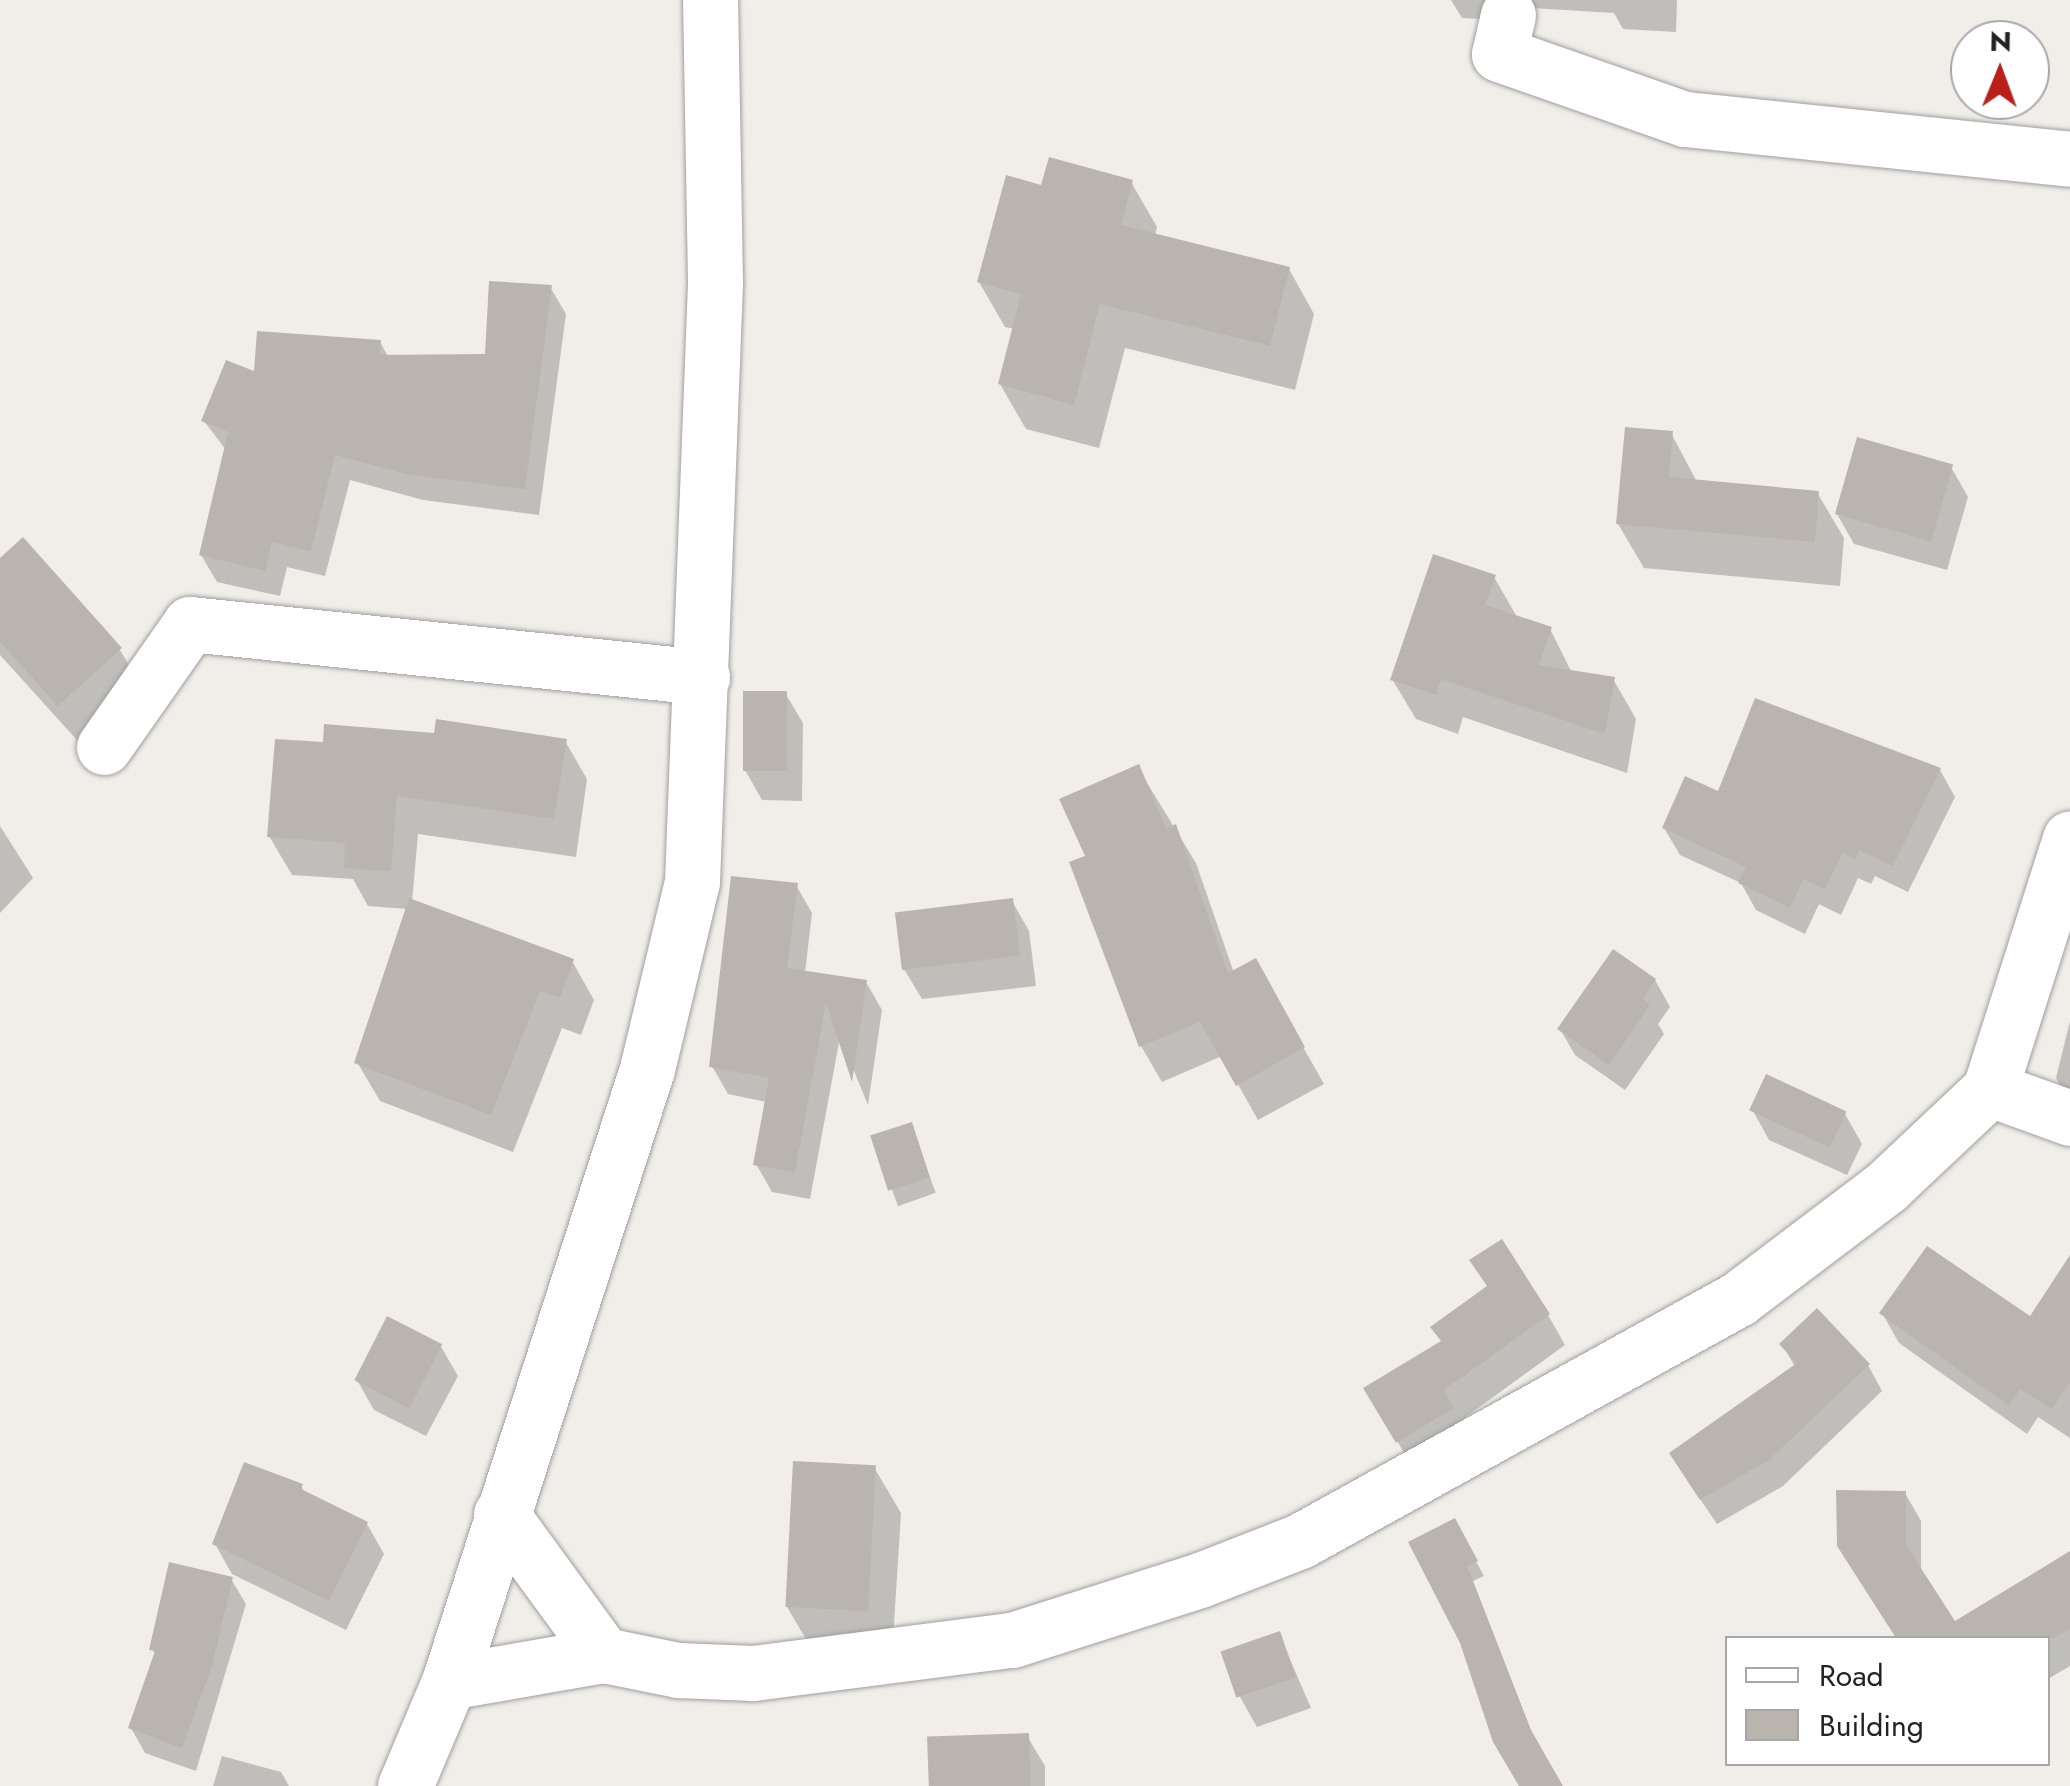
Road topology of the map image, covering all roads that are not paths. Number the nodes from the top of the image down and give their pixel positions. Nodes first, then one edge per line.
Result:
1 (710, 0) edge
2 (1508, 15) dead end
3 (2070, 158) edge
4 (702, 677) junction
5 (104, 747) dead end
6 (2070, 838) edge
7 (1990, 1089) junction
8 (2070, 1118) edge
9 (501, 1514) junction
10 (604, 1655) junction
11 (449, 1682) junction
12 (405, 1786) edge

1 - 4 street
2 - 3 street
4 - 5 street
4 - 9 street
6 - 7 street
7 - 8 street
7 - 10 street
9 - 10 street
9 - 11 street
10 - 11 street
11 - 12 street

